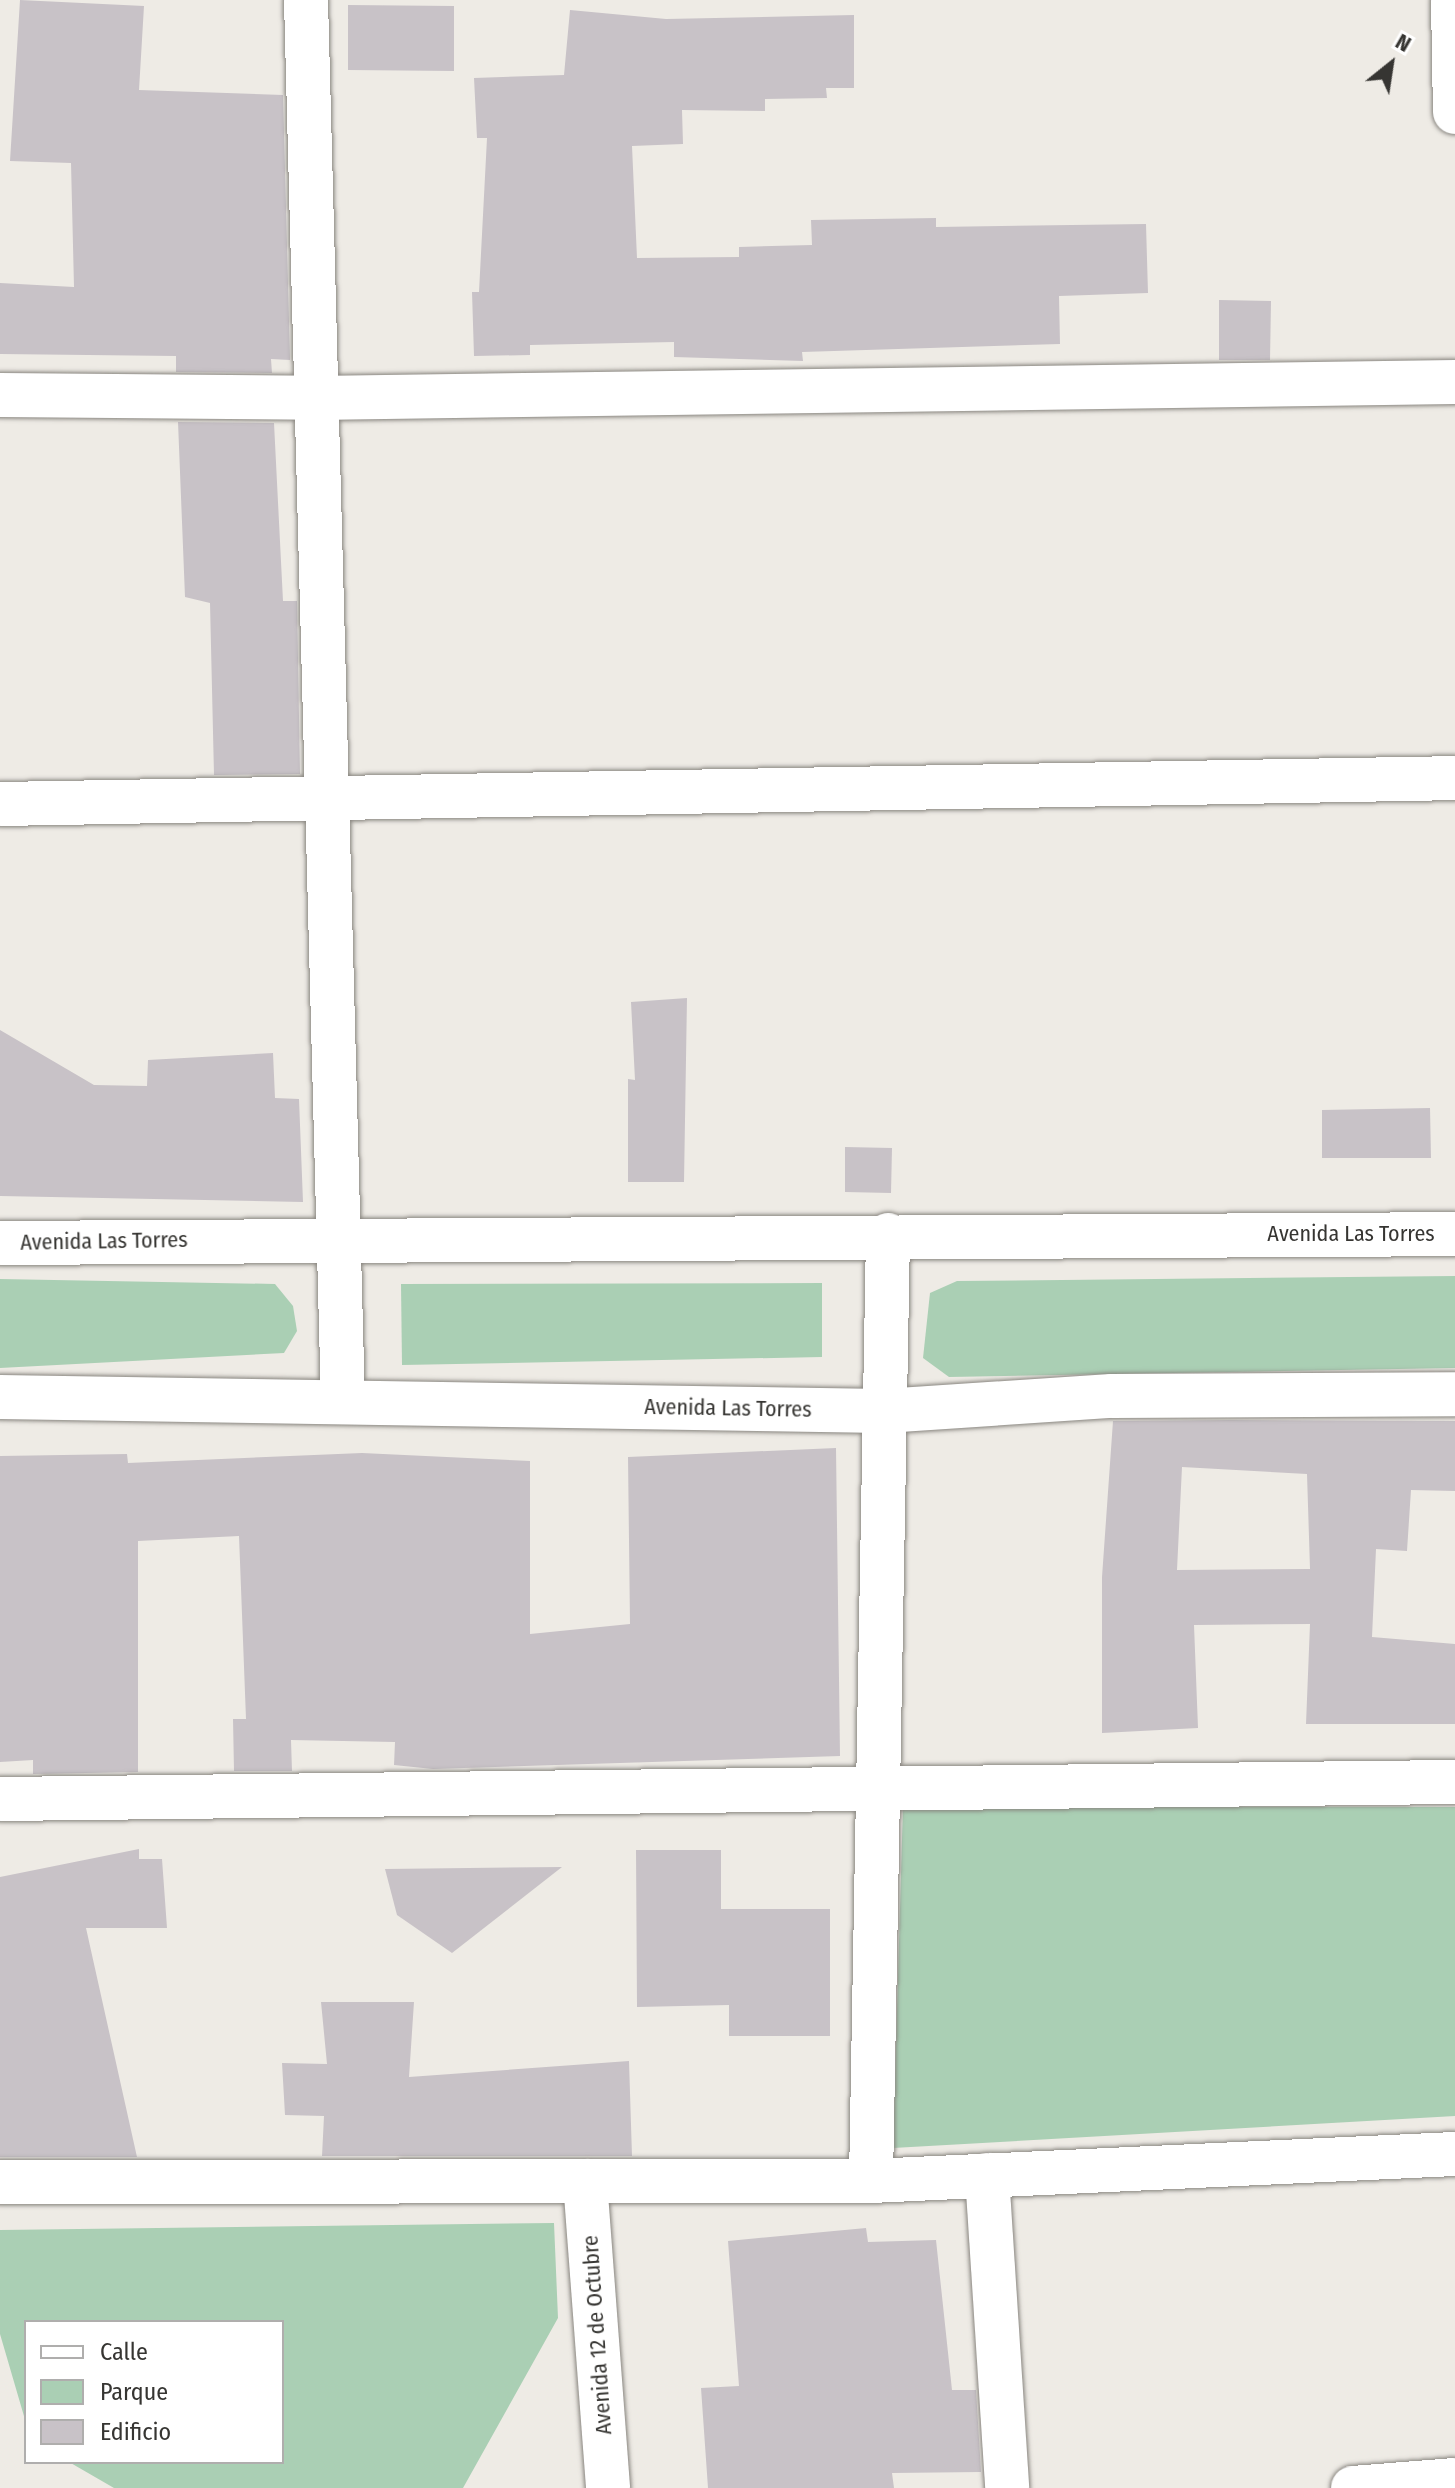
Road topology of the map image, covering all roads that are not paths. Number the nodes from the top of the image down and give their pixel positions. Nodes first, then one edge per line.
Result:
1 (306, 0) edge
2 (1453, 0) edge
3 (1455, 112) edge
4 (1455, 382) edge
5 (0, 395) edge
6 (315, 398) junction
7 (1455, 778) edge
8 (329, 798) junction
9 (0, 804) edge
10 (1455, 1234) edge
11 (888, 1235) junction
12 (338, 1236) junction
13 (0, 1243) edge
14 (1455, 1394) edge
15 (0, 1397) edge
16 (343, 1402) junction
17 (884, 1411) junction
18 (1455, 1782) edge
19 (874, 1787) junction
20 (0, 1799) edge
21 (1455, 2154) edge
22 (987, 2175) junction
23 (585, 2181) junction
24 (871, 2181) junction
25 (0, 2182) edge
26 (1455, 2480) edge
27 (608, 2488) edge
28 (1007, 2488) edge
29 (1353, 2488) edge

1 - 6 street
2 - 3 street
4 - 6 street
5 - 6 street
6 - 8 street
7 - 8 street
8 - 9 street
8 - 12 street
10 - 11 street, Avenida Las Torres
11 - 12 street, Avenida Las Torres
11 - 17 street
12 - 13 street, Avenida Las Torres
12 - 16 street
14 - 17 street, Avenida Las Torres
15 - 16 street, Avenida Las Torres
16 - 17 street, Avenida Las Torres
17 - 19 street
18 - 19 street
19 - 20 street
19 - 24 street
21 - 22 street
22 - 24 street
22 - 28 street
23 - 24 street
23 - 25 street
23 - 27 street, Avenida 12 de Octubre
26 - 29 street

